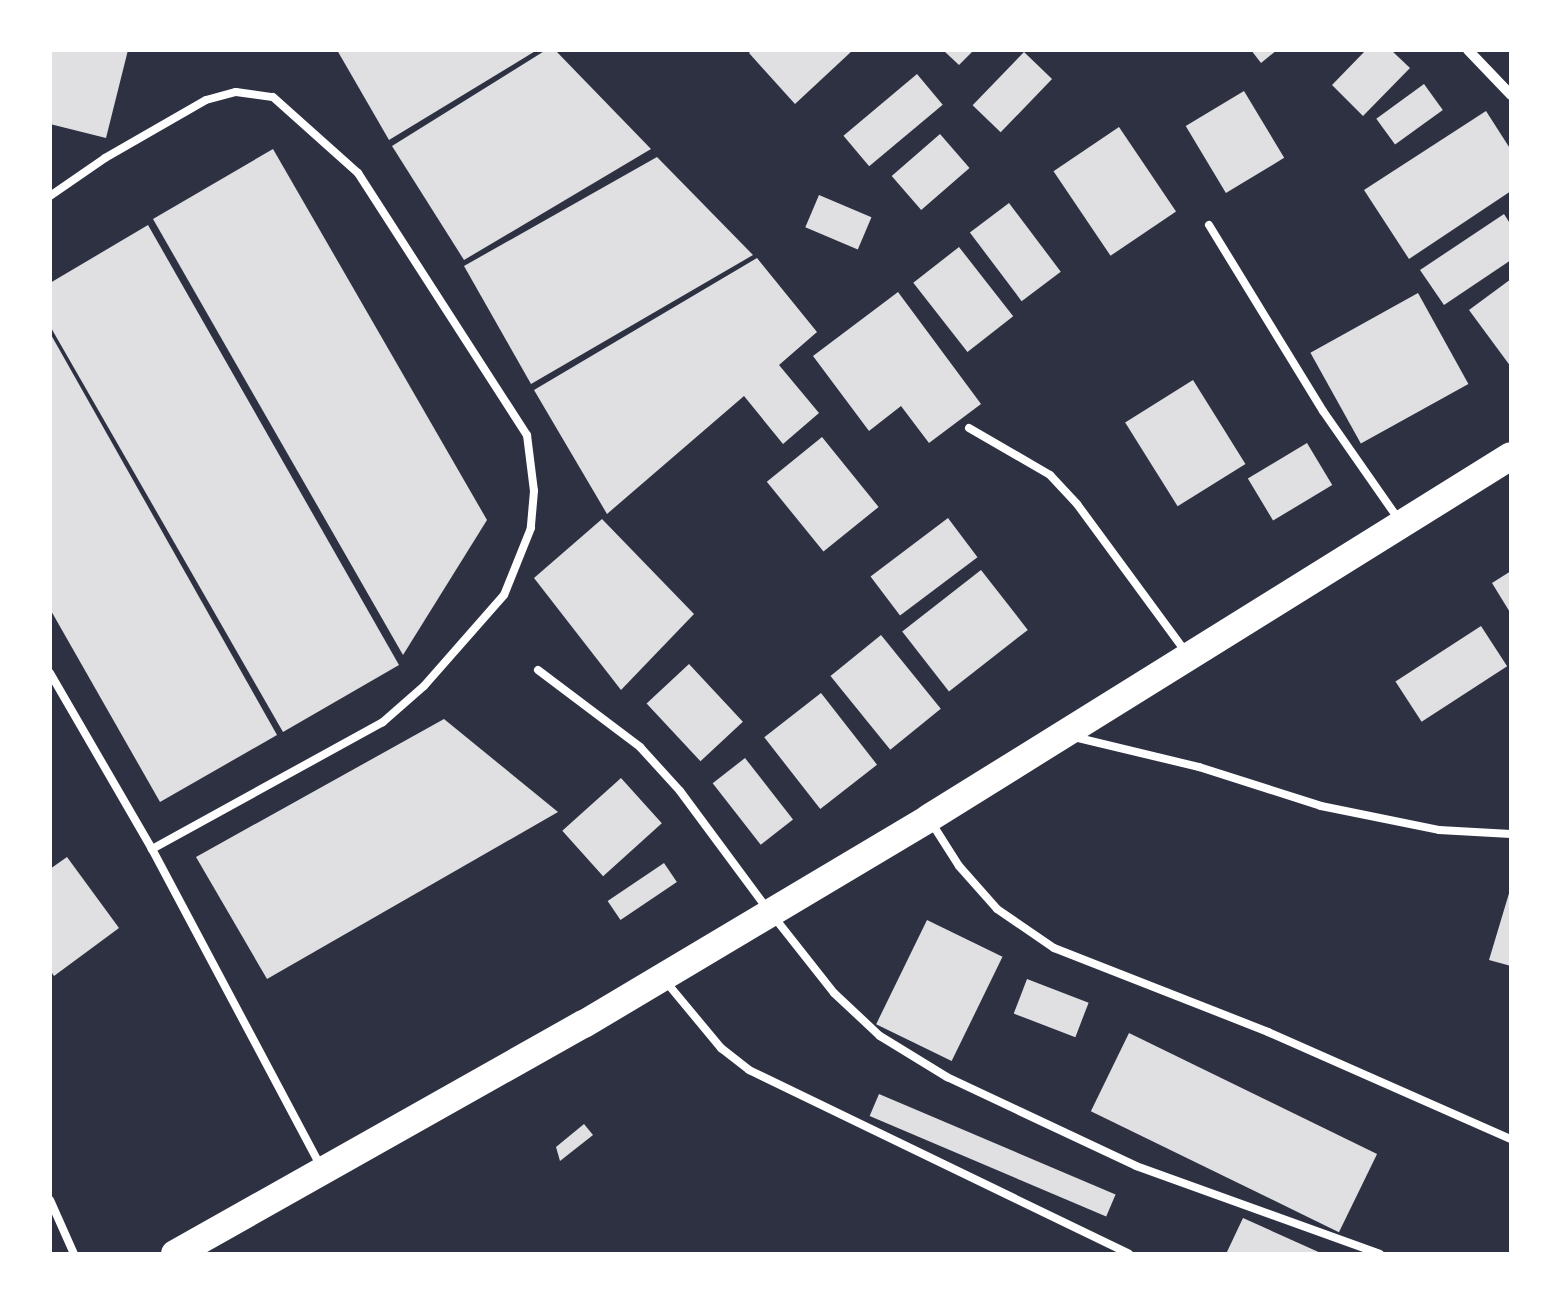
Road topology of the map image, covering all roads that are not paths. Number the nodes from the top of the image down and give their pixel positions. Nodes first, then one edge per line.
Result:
1 (1468, 50) edge
2 (1511, 95) edge
3 (50, 196) edge
4 (1209, 225) dead end
5 (968, 428) dead end
6 (1511, 456) edge
7 (1402, 524) junction
8 (1188, 654) junction
9 (538, 670) dead end
10 (50, 672) edge
11 (1060, 733) junction
12 (929, 818) junction
13 (1511, 834) edge
14 (152, 848) junction
15 (768, 911) junction
16 (662, 975) junction
17 (1511, 1139) edge
18 (322, 1168) junction
19 (50, 1200) edge
20 (74, 1254) edge
21 (175, 1254) edge
22 (1129, 1254) edge
23 (1380, 1254) edge

1 - 2 street
3 - 14 lane
4 - 7 lane
5 - 8 lane
6 - 7 highway
7 - 8 highway
8 - 11 highway
9 - 15 lane
10 - 14 lane
11 - 12 highway
11 - 13 lane
12 - 15 highway
12 - 17 lane
14 - 18 lane
15 - 16 highway
15 - 23 lane
16 - 18 highway
16 - 22 lane
18 - 21 highway
19 - 20 lane

